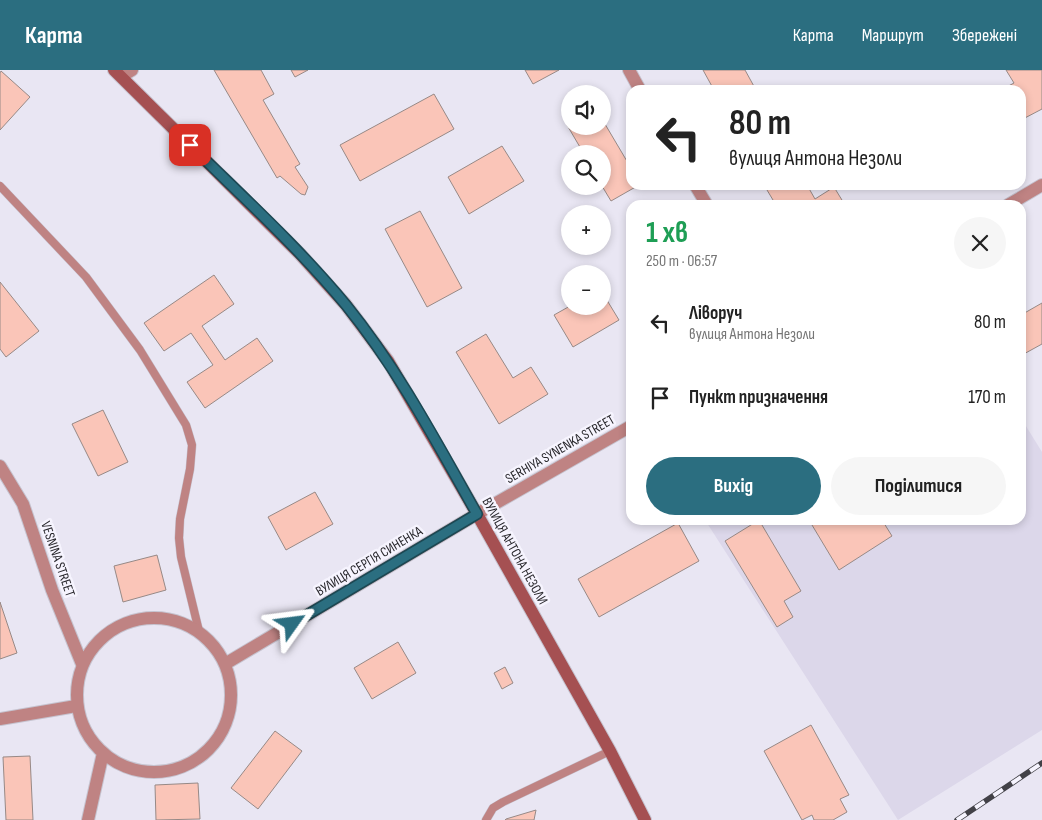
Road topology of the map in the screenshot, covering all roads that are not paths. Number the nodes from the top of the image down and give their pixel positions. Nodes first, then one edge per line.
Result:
1 (628, 70) edge
2 (122, 72) edge
3 (637, 85) edge
4 (1042, 185) edge
5 (0, 186) edge
6 (1016, 200) edge
7 (626, 429) edge
8 (0, 466) edge
9 (477, 514) junction
10 (199, 631) junction
11 (82, 664) junction
12 (225, 664) junction
13 (76, 706) junction
14 (0, 719) edge
15 (610, 751) junction
16 (103, 753) junction
17 (88, 820) edge
18 (486, 820) edge
19 (645, 820) edge

1 - 3 street
2 - 9 main road, ВУЛИЦЯ АНТОНА НЕЗОЛИ
4 - 6 street
5 - 10 lane
7 - 9 street, SERHIYA SYNENKA STREET
8 - 11 street, VESNINA STREET
9 - 12 street, ВУЛИЦЯ СЕРГІЯ СИНЕНКА
9 - 15 main road, ВУЛИЦЯ АНТОНА НЕЗОЛИ
10 - 11 street
10 - 12 street
11 - 13 street
12 - 16 street
13 - 14 street
13 - 16 street
15 - 18 lane
15 - 19 main road, ВУЛИЦЯ АНТОНА НЕЗОЛИ
16 - 17 street

